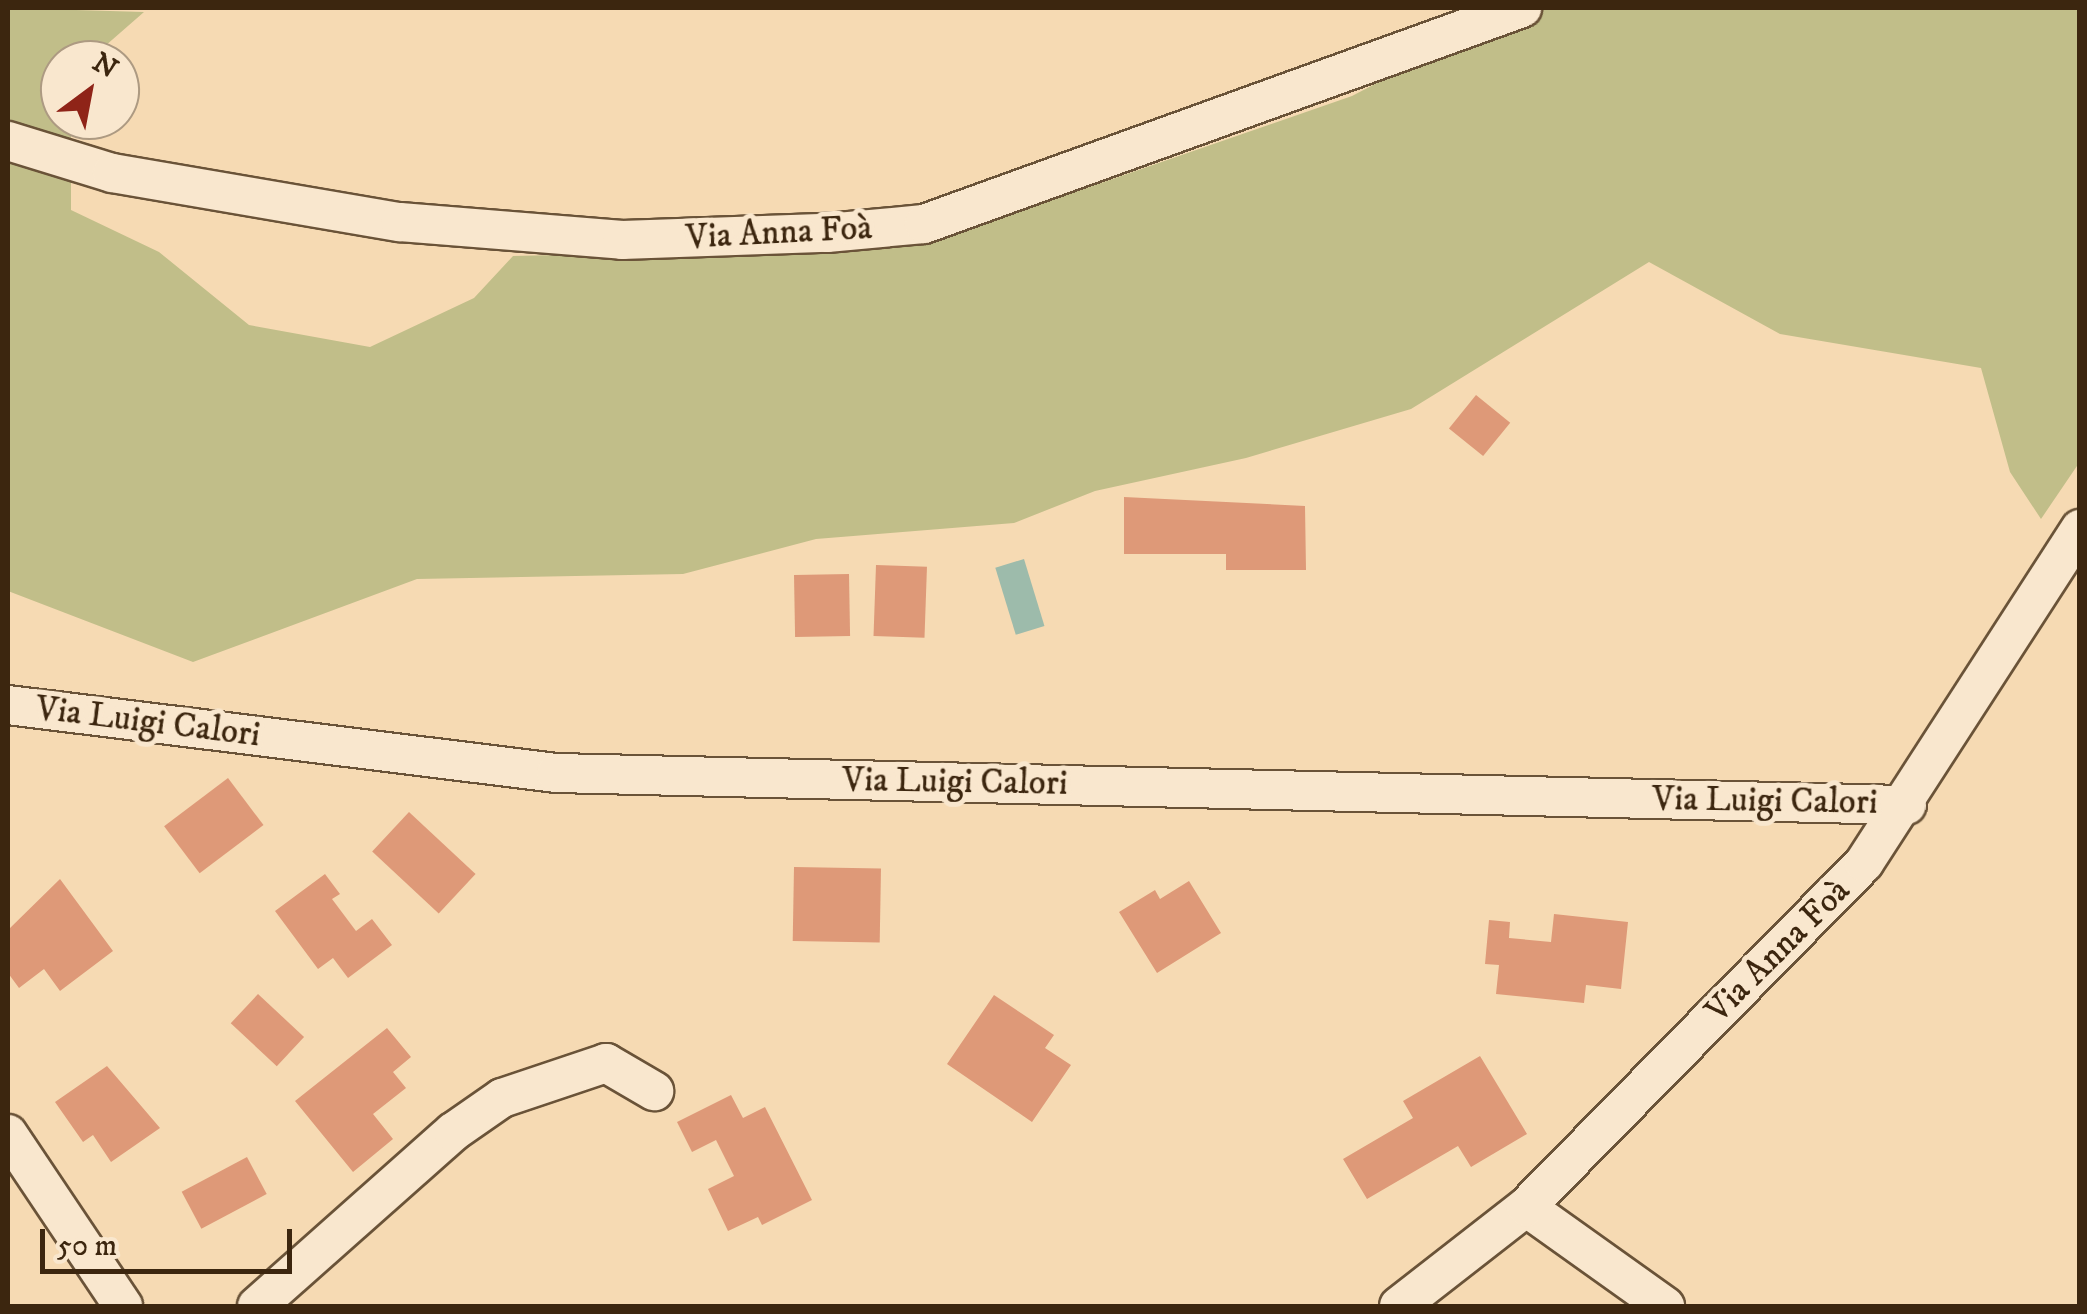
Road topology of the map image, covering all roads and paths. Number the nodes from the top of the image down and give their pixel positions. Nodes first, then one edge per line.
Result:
1 (1522, 8) edge
2 (8, 141) edge
3 (2080, 529) edge
4 (8, 705) edge
5 (1907, 805) junction
6 (654, 1090) dead end
7 (8, 1134) edge
8 (1526, 1206) junction
9 (124, 1306) edge
10 (257, 1306) edge
11 (1399, 1306) edge
12 (1665, 1306) edge

1 - 2 street, Via Anna Foà
3 - 5 street, Via Anna Foà
4 - 5 street, Via Luigi Calori
5 - 8 street, Via Anna Foà
6 - 10 street
7 - 9 street
8 - 11 street, Via Anna Foà
8 - 12 street

